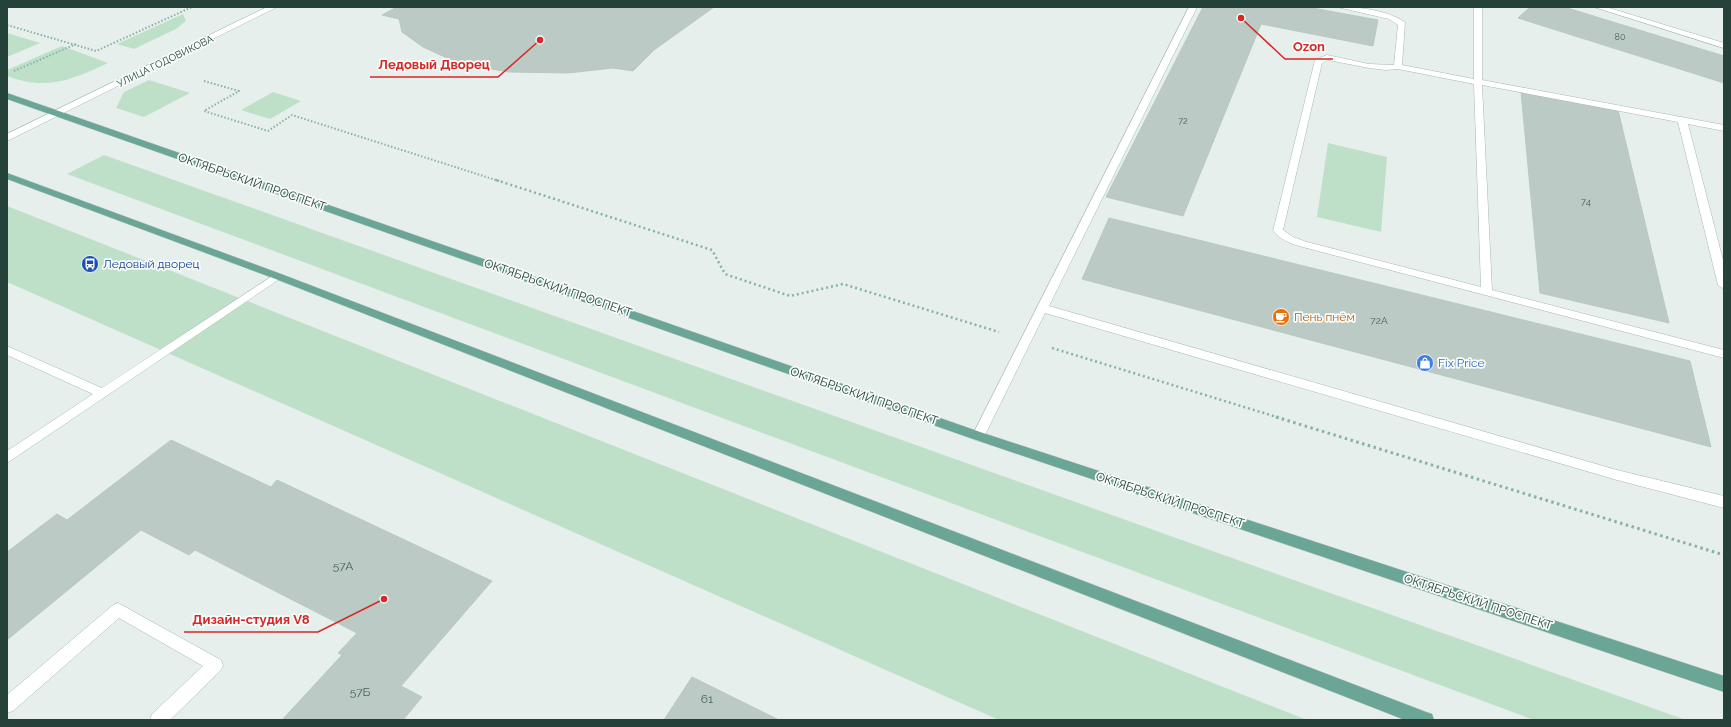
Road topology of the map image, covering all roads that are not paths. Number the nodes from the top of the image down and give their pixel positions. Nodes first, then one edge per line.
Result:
1 (273, 7) edge
2 (1193, 7) edge
3 (1341, 7) edge
4 (1478, 7) edge
5 (1598, 7) edge
6 (1377, 10) edge
7 (1724, 46) edge
8 (1398, 67) junction
9 (1478, 81) junction
10 (7, 96) edge
11 (56, 114) junction
12 (1682, 119) junction
13 (1724, 128) edge
14 (7, 138) edge
15 (7, 176) edge
16 (277, 276) junction
17 (1724, 285) edge
18 (1488, 293) junction
19 (1042, 308) junction
20 (7, 350) edge
21 (1724, 354) edge
22 (103, 393) junction
23 (978, 436) junction
24 (7, 458) edge
25 (1724, 502) edge
26 (1724, 684) edge
27 (7, 705) edge
28 (158, 720) edge
29 (1426, 720) edge

1 - 11 street, УЛИЦА ГОДОВИКОВА
2 - 19 street
3 - 6 street
4 - 9 street
5 - 7 street
6 - 8 street
8 - 9 street
8 - 18 street
9 - 12 street
9 - 18 street
10 - 11 main road, ОКТЯБРЬСКИЙ ПРОСПЕКТ
11 - 14 street, УЛИЦА ГОДОВИКОВА
11 - 23 main road, ОКТЯБРЬСКИЙ ПРОСПЕКТ
12 - 13 street
12 - 17 street
15 - 16 main road
16 - 22 street
16 - 29 main road
18 - 21 street
19 - 23 street
19 - 25 street
20 - 22 street
22 - 24 street
23 - 26 main road, ОКТЯБРЬСКИЙ ПРОСПЕКТ
27 - 28 street

